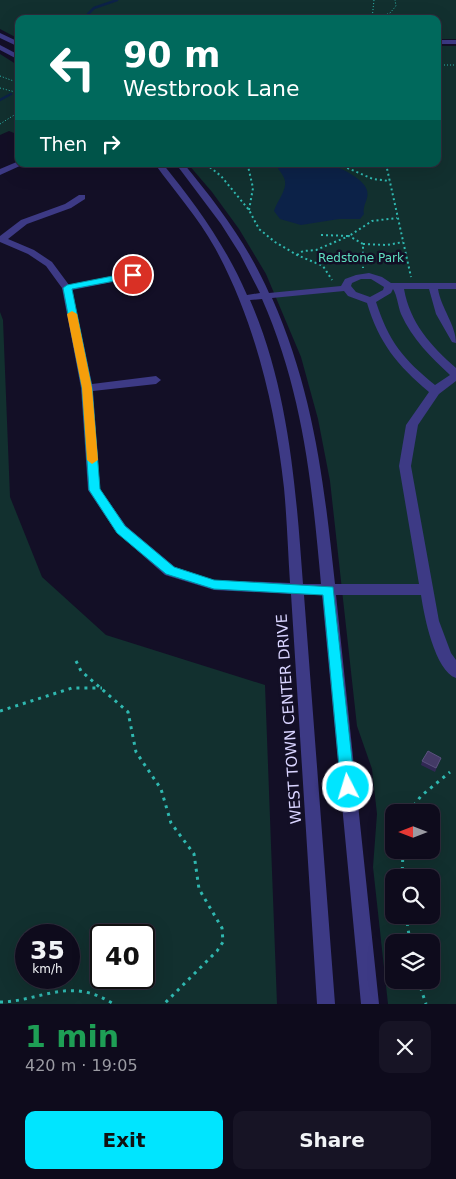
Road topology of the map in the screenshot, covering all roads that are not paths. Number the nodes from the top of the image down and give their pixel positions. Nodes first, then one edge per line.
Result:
1 (0, 35) edge
2 (441, 42) edge
3 (456, 42) edge
4 (15, 43) edge
5 (0, 47) edge
6 (15, 56) edge
7 (15, 165) edge
8 (161, 167) edge
9 (182, 167) edge
10 (0, 172) edge
11 (82, 197) dead end
12 (2, 239) edge
13 (133, 275) dead end
14 (394, 286) junction
15 (433, 286) junction
16 (456, 286) edge
17 (67, 288) junction
18 (345, 288) junction
19 (267, 296) junction
20 (244, 298) junction
21 (372, 302) junction
22 (456, 340) edge
23 (456, 375) edge
24 (156, 380) dead end
25 (87, 388) junction
26 (435, 391) junction
27 (296, 590) junction
28 (329, 590) junction
29 (426, 590) junction
30 (456, 672) edge
31 (326, 1004) edge
32 (370, 1004) edge

1 - 4 street
2 - 3 street
5 - 6 street
7 - 10 street
8 - 20 street, WEST TOWN CENTER DRIVE
9 - 19 street
11 - 12 street
12 - 17 street
13 - 17 street
14 - 15 street
14 - 18 street
14 - 21 street
14 - 23 street
15 - 16 street
15 - 22 street
17 - 25 street
18 - 19 street
18 - 21 street
19 - 20 street
19 - 28 street
20 - 27 street, WEST TOWN CENTER DRIVE
21 - 26 street
23 - 26 street
24 - 25 street
25 - 27 street
26 - 29 street
27 - 28 street
27 - 31 street, WEST TOWN CENTER DRIVE
28 - 29 street
28 - 32 street
29 - 30 street

